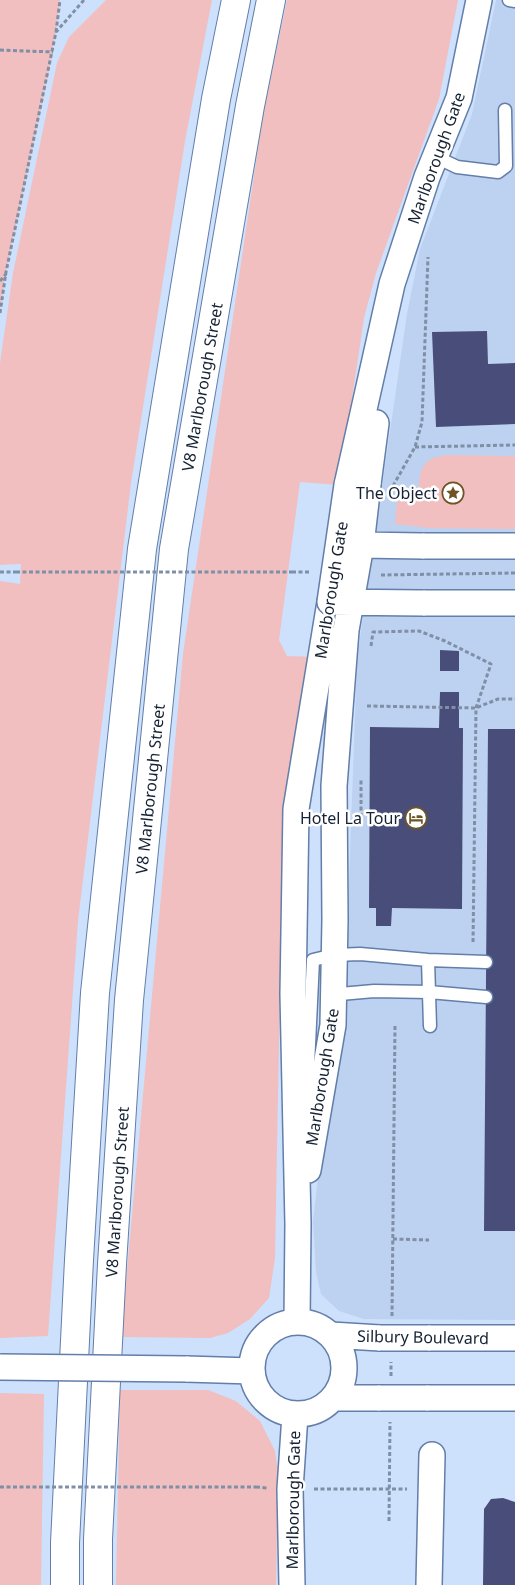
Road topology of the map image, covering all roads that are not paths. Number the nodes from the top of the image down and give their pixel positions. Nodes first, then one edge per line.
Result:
1 (236, 0) edge
2 (272, 0) edge
3 (479, 0) edge
4 (509, 0) edge
5 (515, 1) edge
6 (505, 110) dead end
7 (436, 157) junction
8 (369, 486) junction
9 (361, 545) junction
10 (515, 546) edge
11 (515, 602) edge
12 (340, 603) junction
13 (335, 654) junction
14 (334, 955) junction
15 (428, 960) junction
16 (486, 962) dead end
17 (429, 992) junction
18 (313, 995) junction
19 (486, 996) dead end
20 (430, 1026) dead end
21 (298, 1224) junction
22 (297, 1321) junction
23 (332, 1335) junction
24 (515, 1338) edge
25 (0, 1366) edge
26 (252, 1372) junction
27 (334, 1398) junction
28 (515, 1398) edge
29 (295, 1415) junction
30 (432, 1455) dead end
31 (65, 1585) edge
32 (98, 1585) edge
33 (292, 1585) edge
34 (429, 1585) edge

1 - 31 main road, V8 Marlborough Street
2 - 32 main road, V8 Marlborough Street
3 - 7 street, Marlborough Gate
4 - 5 lane
6 - 7 lane
7 - 8 street, Marlborough Gate
8 - 9 street, Marlborough Gate, bridge
8 - 12 street, Marlborough Gate, bridge
9 - 10 street, bridge
9 - 12 street, Marlborough Gate, bridge
11 - 12 street, bridge
12 - 13 street, Marlborough Gate
12 - 13 street, Marlborough Gate, bridge
13 - 14 street, Marlborough Gate
13 - 18 street, Marlborough Gate
14 - 15 lane
14 - 18 street, Marlborough Gate
15 - 16 lane
15 - 17 lane
17 - 18 lane
17 - 19 lane
17 - 20 lane
18 - 21 street, Marlborough Gate
18 - 21 street, Marlborough Gate
21 - 22 street, Marlborough Gate
22 - 23 street
22 - 26 street
23 - 24 street, Silbury Boulevard, bridge
23 - 27 street
25 - 26 street, bridge
26 - 29 street
27 - 28 street, bridge
27 - 29 street
29 - 33 street, Marlborough Gate
30 - 34 street

